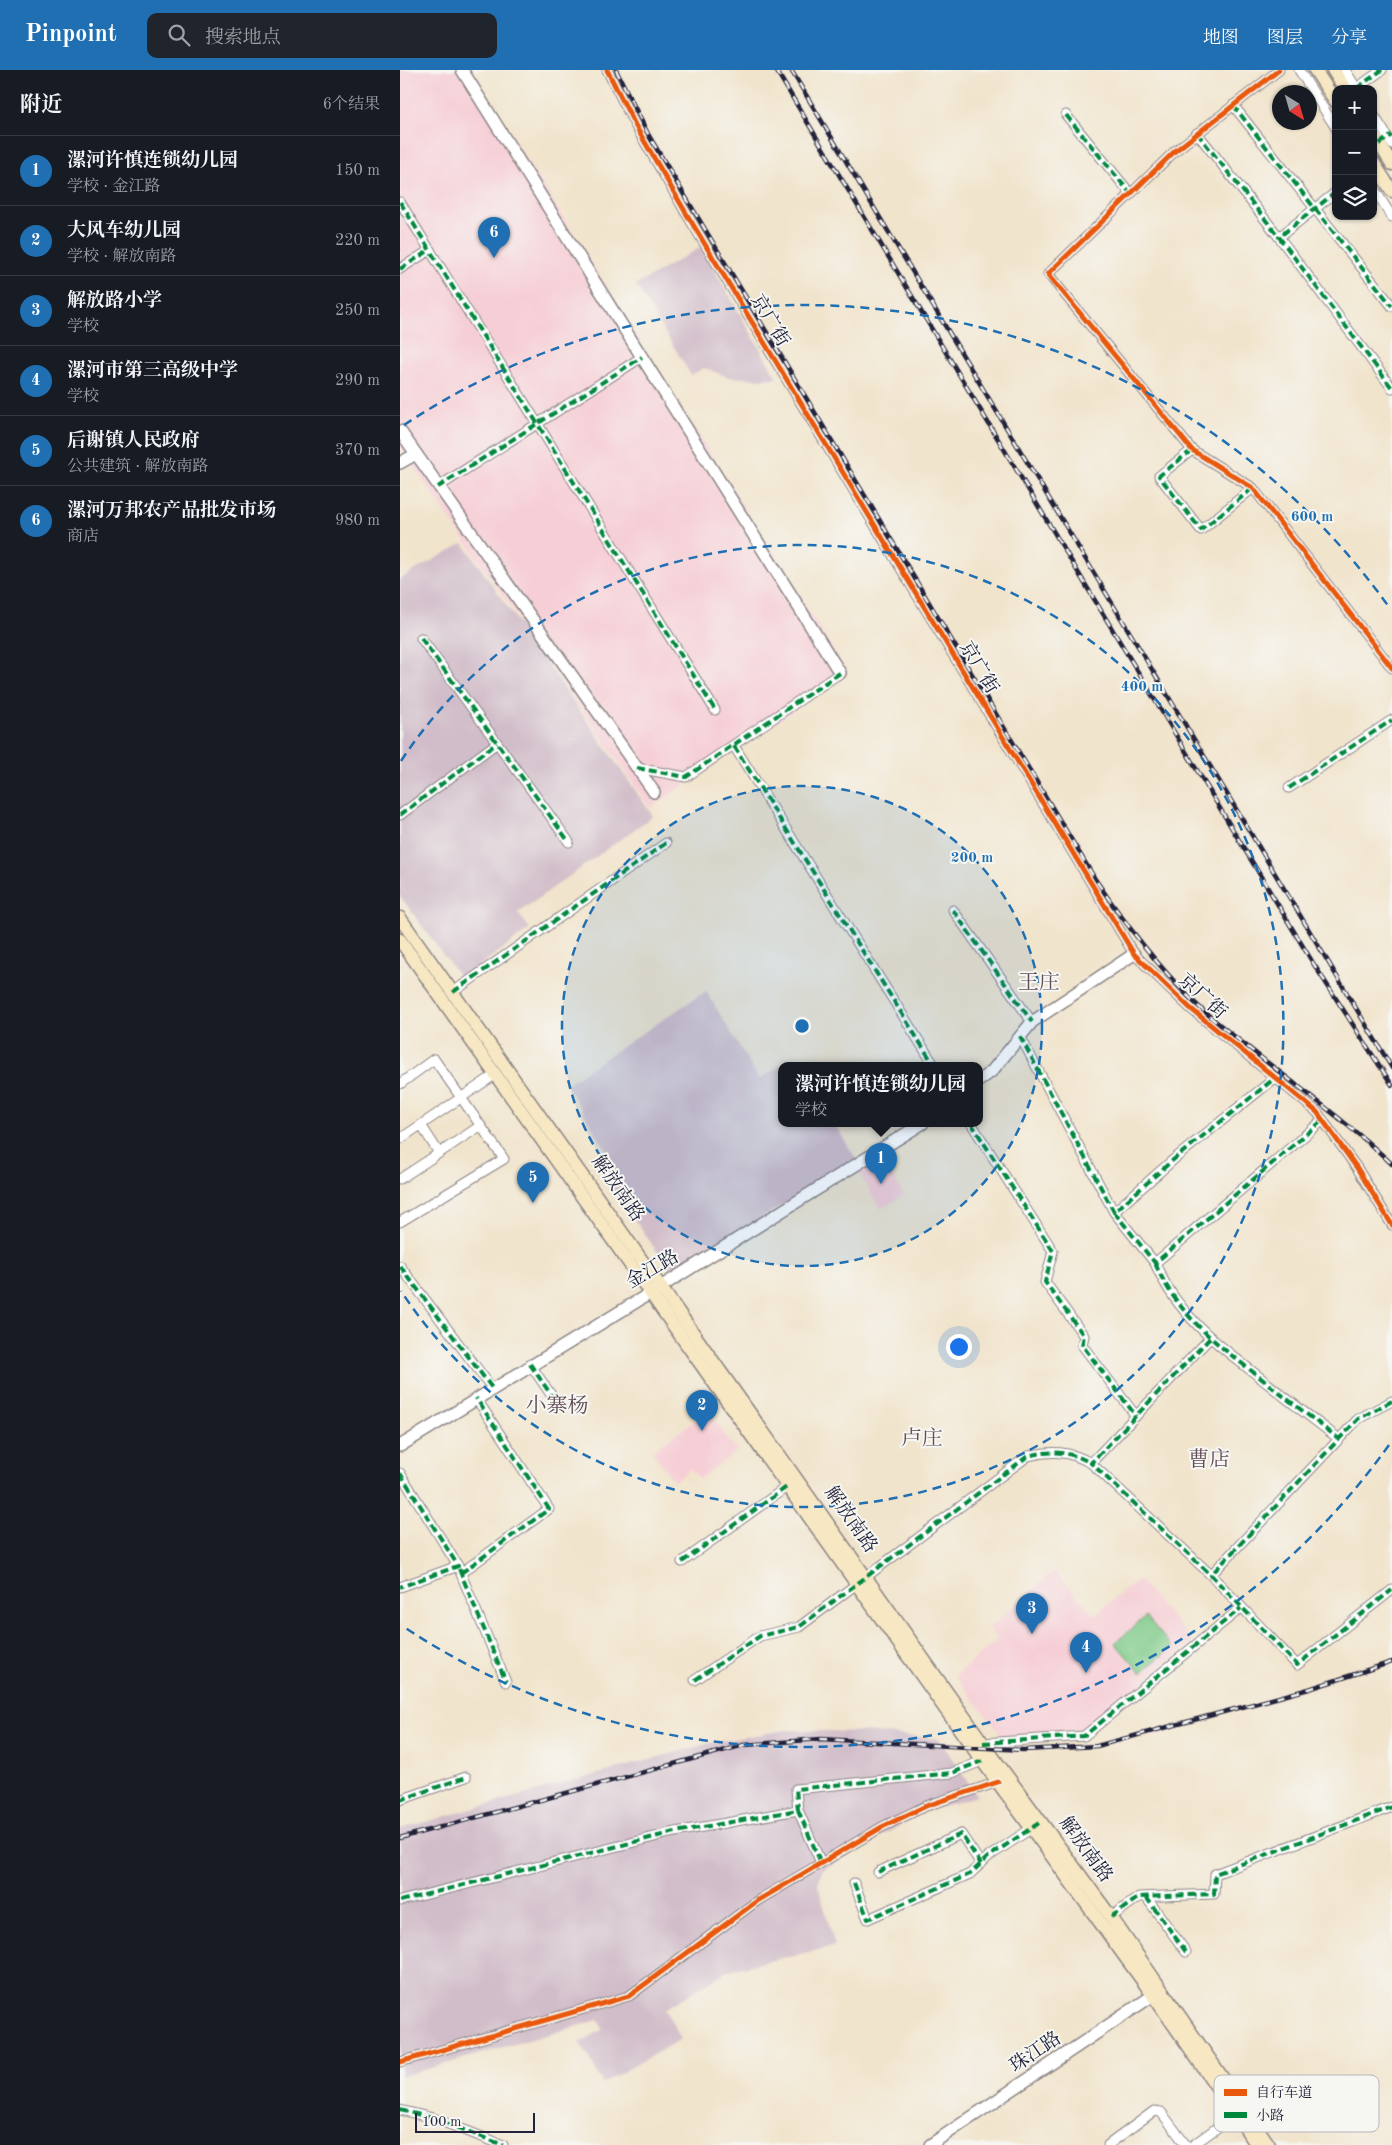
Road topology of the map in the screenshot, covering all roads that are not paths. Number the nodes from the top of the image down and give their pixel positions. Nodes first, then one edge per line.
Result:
1 (462, 70) edge
2 (607, 70) edge
3 (1279, 70) edge
4 (1299, 70) edge
5 (1315, 70) edge
6 (1333, 70) edge
7 (1345, 70) edge
8 (1382, 70) edge
9 (1342, 85) edge
10 (1354, 85) edge
11 (1362, 85) edge
12 (1332, 96) edge
13 (1233, 105) junction
14 (1066, 115) dead end
15 (1332, 122) edge
16 (1377, 124) edge
17 (1197, 133) junction
18 (1383, 140) edge
19 (1392, 164) edge
20 (1377, 168) edge
21 (1392, 191) edge
22 (1130, 193) junction
23 (1377, 194) edge
24 (1332, 195) edge
25 (400, 202) edge
26 (1315, 209) junction
27 (1392, 217) edge
28 (1279, 237) junction
29 (430, 250) junction
30 (400, 269) edge
31 (1392, 306) edge
32 (642, 357) junction
33 (1392, 388) edge
34 (538, 425) junction
35 (400, 431) edge
36 (1192, 450) junction
37 (416, 454) junction
38 (400, 464) edge
39 (438, 487) junction
40 (1253, 488) junction
41 (421, 638) dead end
42 (1392, 668) edge
43 (840, 673) joint
44 (716, 710) dead end
45 (1392, 720) edge
46 (497, 743) junction
47 (734, 746) junction
48 (637, 768) junction
49 (1289, 788) dead end
50 (654, 792) dead end
51 (400, 815) edge
52 (570, 842) dead end
53 (666, 843) dead end
54 (953, 910) dead end
55 (400, 918) edge
56 (400, 940) edge
57 (1134, 954) junction
58 (453, 992) junction
59 (1032, 1022) junction
60 (1020, 1036) junction
61 (932, 1062) edge
62 (496, 1074) junction
63 (983, 1078) edge
64 (1274, 1078) junction
65 (400, 1084) edge
66 (461, 1098) junction
67 (1323, 1120) junction
68 (421, 1125) junction
69 (480, 1126) junction
70 (917, 1127) edge
71 (974, 1127) edge
72 (401, 1137) edge
73 (440, 1153) junction
74 (400, 1178) edge
75 (1114, 1212) junction
76 (400, 1222) edge
77 (1392, 1225) edge
78 (1155, 1263) junction
79 (400, 1266) edge
80 (656, 1289) junction
81 (1210, 1338) junction
82 (530, 1364) junction
83 (492, 1388) junction
84 (476, 1398) junction
85 (1392, 1401) edge
86 (556, 1402) dead end
87 (1136, 1416) junction
88 (1339, 1440) junction
89 (400, 1446) edge
90 (1091, 1463) junction
91 (400, 1473) edge
92 (788, 1486) junction
93 (682, 1562) dead end
94 (460, 1569) junction
95 (1210, 1575) junction
96 (863, 1581) junction
97 (400, 1587) edge
98 (1392, 1590) edge
99 (1241, 1608) junction
100 (695, 1680) dead end
101 (506, 1682) dead end
102 (983, 1743) junction
103 (982, 1761) junction
104 (466, 1778) dead end
105 (998, 1782) junction
106 (400, 1800) edge
107 (1392, 1807) edge
108 (798, 1810) junction
109 (1037, 1824) junction
110 (821, 1863) junction
111 (981, 1864) junction
112 (878, 1872) dead end
113 (854, 1883) dead end
114 (1146, 1897) junction
115 (400, 1901) edge
116 (1111, 1917) junction
117 (1186, 1952) dead end
118 (1157, 1992) junction
119 (400, 2062) edge
120 (1214, 2075) edge
121 (400, 2110) edge
122 (1214, 2130) edge
123 (1250, 2132) edge
124 (1258, 2132) edge
125 (503, 2145) edge
126 (930, 2145) edge
127 (1108, 2145) edge
128 (1186, 2145) edge
129 (1193, 2145) edge
130 (1257, 2145) edge
131 (1270, 2145) edge

1 - 32 street
2 - 57 street, 京广街
3 - 13 street
4 - 15 street
5 - 12 main road
6 - 9 main road
7 - 10 street
8 - 11 street
13 - 17 street
13 - 26 street
14 - 22 street
16 - 18 street
17 - 22 street
17 - 28 street
18 - 19 main road
20 - 21 main road
22 - 36 street
23 - 27 street
24 - 26 street
25 - 29 street
26 - 28 street
26 - 31 street
28 - 33 street
29 - 30 street
29 - 34 street
32 - 34 street
32 - 43 street
34 - 39 street
34 - 44 street
35 - 37 street
36 - 40 street
36 - 40 street
37 - 38 street
37 - 39 street
39 - 48 street
40 - 42 street
41 - 46 street
43 - 47 street
45 - 49 street
46 - 51 street
46 - 52 street
47 - 48 street
47 - 61 street
48 - 50 street
53 - 58 street
54 - 59 street
55 - 58 main road, 解放南路
56 - 62 main road, 解放南路
57 - 59 street
57 - 64 street, 京广街
58 - 80 main road, 解放南路
59 - 60 street
60 - 63 street
60 - 75 street
62 - 66 street
62 - 80 main road, 解放南路
64 - 67 street, 京广街
64 - 75 street
65 - 66 street
66 - 68 street
66 - 69 street
67 - 77 street, 京广街
67 - 78 street
68 - 72 street
68 - 73 street
69 - 73 street
69 - 76 street
70 - 80 street, 金江路
71 - 87 street
73 - 74 street
75 - 78 street
78 - 81 street
79 - 83 street
80 - 82 street, 金江路
80 - 92 main road, 解放南路
80 - 96 main road, 解放南路
81 - 87 street
81 - 88 street
82 - 83 street, 金江路
82 - 86 street
83 - 84 street, 金江路
84 - 89 street, 金江路
84 - 94 street
85 - 88 street
87 - 90 street
88 - 95 street
90 - 95 street
90 - 96 street
91 - 94 street
92 - 93 street
92 - 96 main road, 解放南路
94 - 97 street
94 - 101 street
95 - 99 street
96 - 100 street
96 - 102 main road, 解放南路
96 - 103 main road, 解放南路
98 - 99 street
99 - 102 street
102 - 109 main road, 解放南路
103 - 105 main road, 解放南路
103 - 108 street
104 - 106 street
105 - 109 main road, 解放南路
105 - 110 street
107 - 114 street
108 - 110 street
108 - 115 street
109 - 111 street
109 - 116 main road, 解放南路
109 - 118 main road, 解放南路
110 - 119 street
111 - 112 street
111 - 113 street
114 - 116 street
114 - 117 street
116 - 118 main road, 解放南路
118 - 120 main road, 解放南路
118 - 126 street, 珠江路
121 - 125 street
122 - 129 street
123 - 130 main road, 解放南路
124 - 131 main road, 解放南路
127 - 128 street

